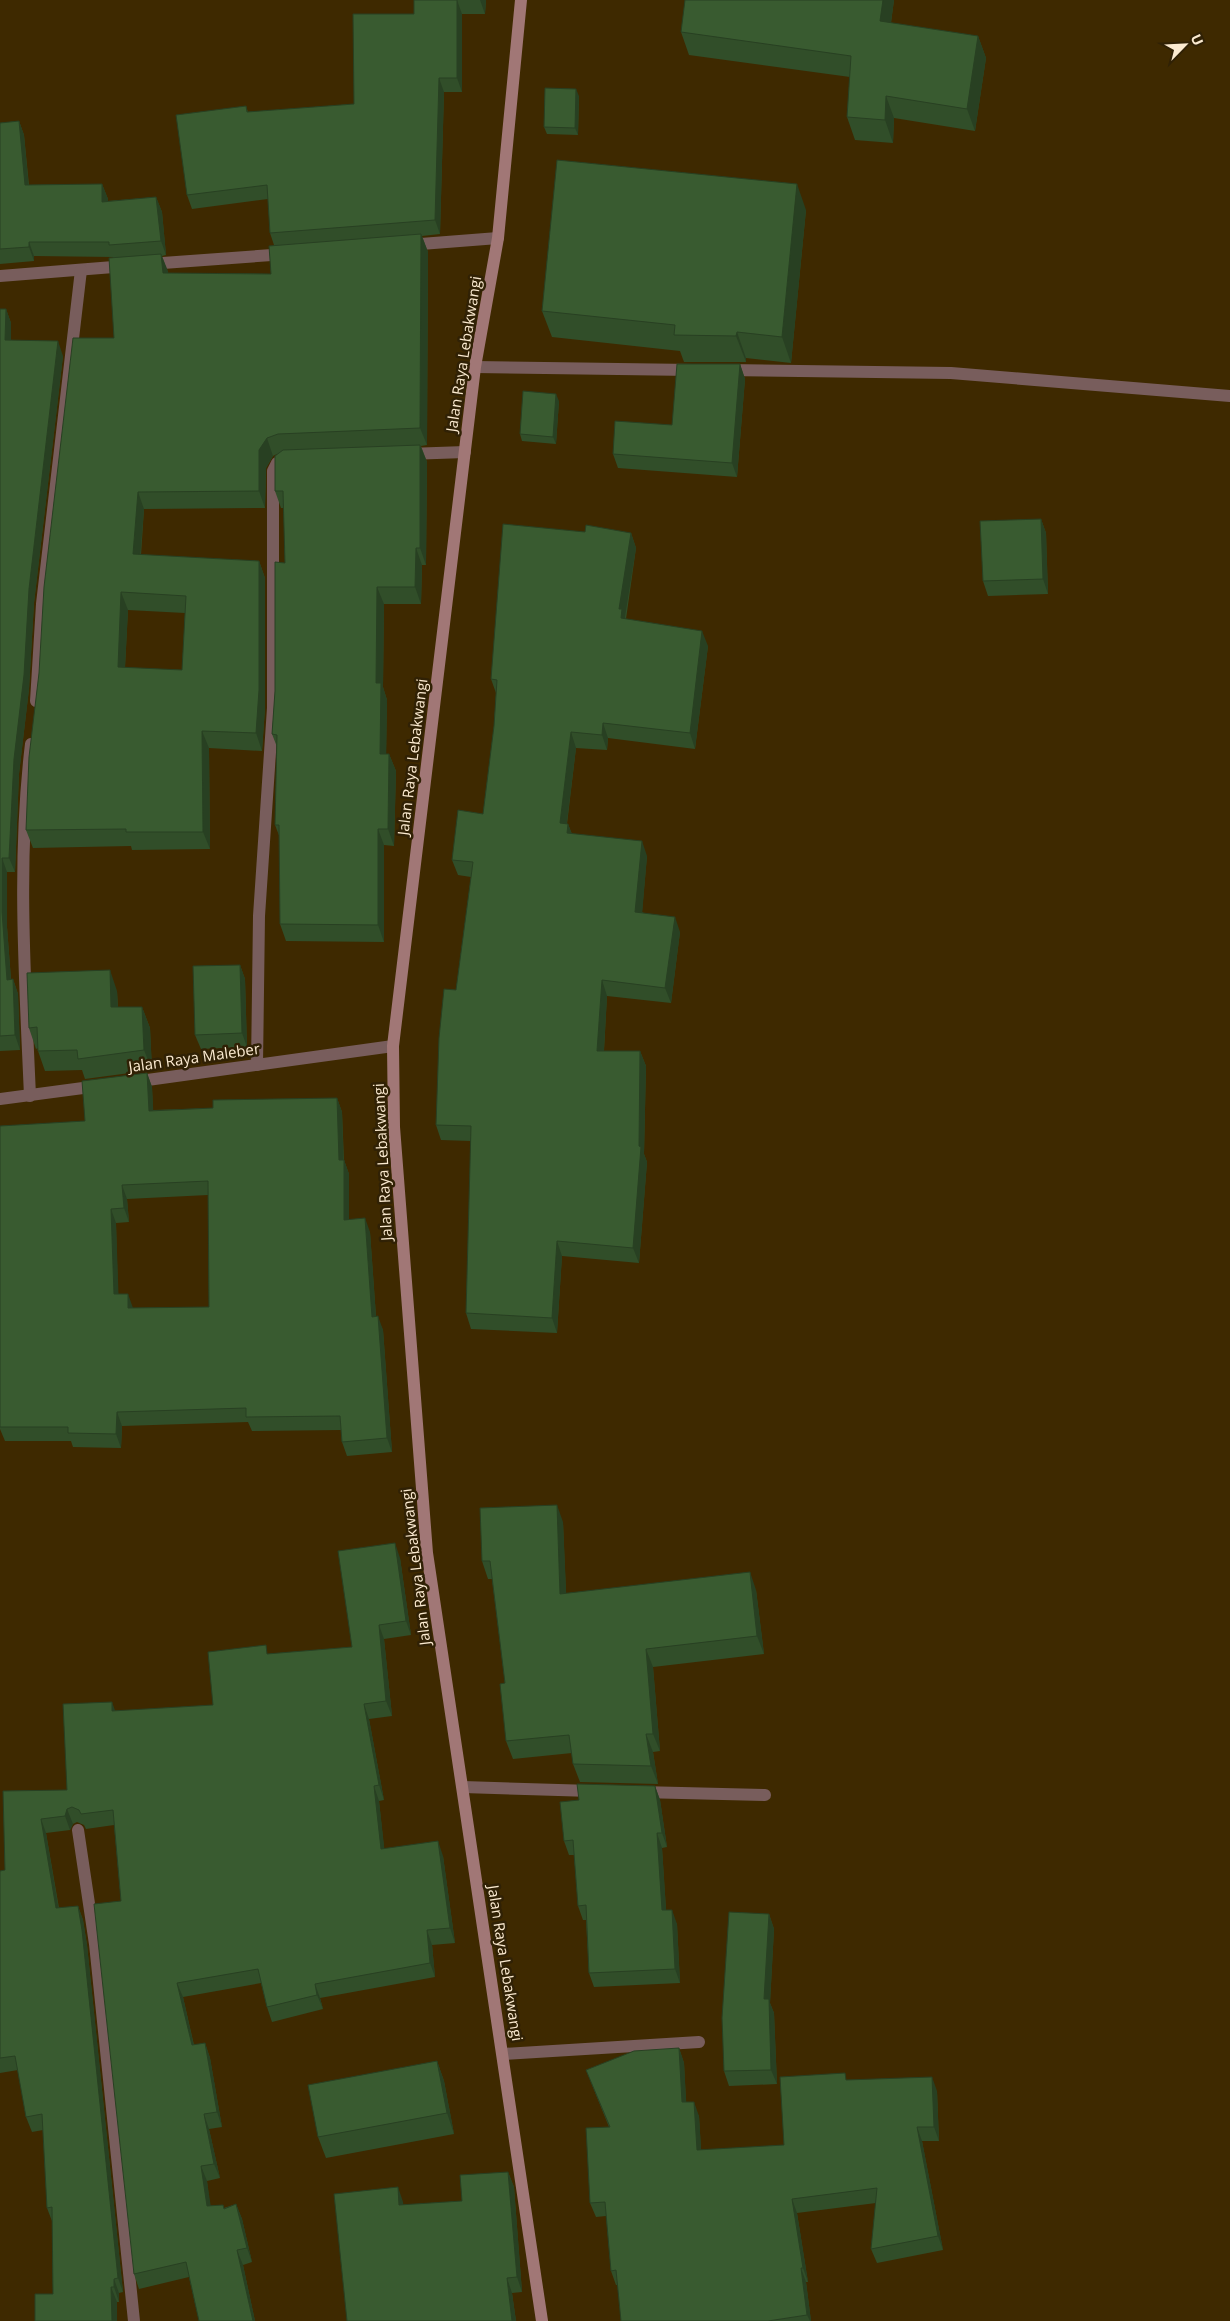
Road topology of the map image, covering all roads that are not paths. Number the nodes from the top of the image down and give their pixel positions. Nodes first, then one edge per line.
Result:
1 (521, 0) edge
2 (498, 238) junction
3 (399, 246) edge
4 (299, 253) edge
5 (81, 270) junction
6 (0, 276) edge
7 (475, 367) junction
8 (1230, 396) edge
9 (465, 452) junction
10 (396, 454) edge
11 (297, 458) edge
12 (393, 1046) junction
13 (256, 1064) junction
14 (30, 1096) junction
15 (0, 1099) edge
16 (462, 1787) junction
17 (609, 1791) edge
18 (628, 1792) edge
19 (765, 1795) dead end
20 (78, 1830) edge
21 (699, 2042) dead end
22 (503, 2054) junction
23 (134, 2321) edge
24 (542, 2321) edge

1 - 2 main road, Jalan Raya Lebakwangi
2 - 3 street
2 - 7 main road, Jalan Raya Lebakwangi
4 - 5 street
5 - 6 street
5 - 14 street
7 - 8 street
7 - 9 main road, Jalan Raya Lebakwangi
9 - 10 street
9 - 12 main road, Jalan Raya Lebakwangi
11 - 13 street
12 - 13 street, Jalan Raya Maleber
12 - 16 main road, Jalan Raya Lebakwangi
13 - 14 street, Jalan Raya Maleber
14 - 15 street, Jalan Raya Maleber
16 - 17 street
16 - 22 main road, Jalan Raya Lebakwangi
18 - 19 street
20 - 23 street
21 - 22 street
22 - 24 main road, Jalan Raya Lebakwangi

